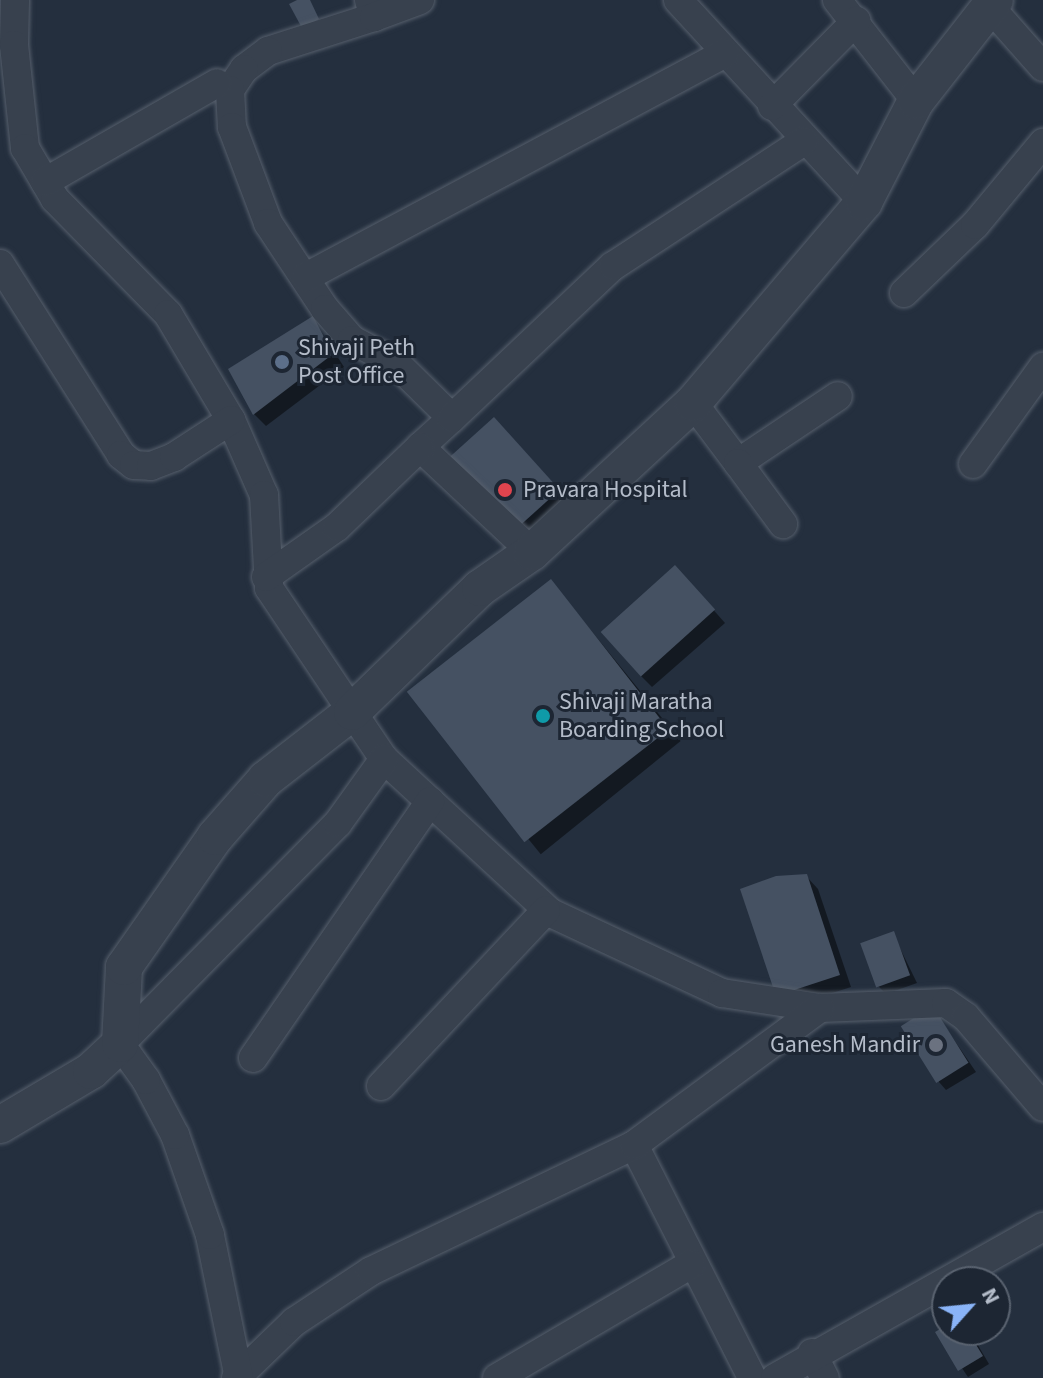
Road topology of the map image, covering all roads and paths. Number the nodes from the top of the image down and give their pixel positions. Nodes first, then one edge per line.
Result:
1 (15, 0) edge
2 (420, 0) edge
3 (678, 0) edge
4 (837, 0) edge
5 (992, 3) edge
6 (372, 9) edge
7 (856, 21) junction
8 (725, 53) junction
9 (1043, 67) edge
10 (217, 83) dead end
11 (916, 101) junction
12 (772, 106) junction
13 (10, 126) edge
14 (804, 141) junction
15 (1043, 143) edge
16 (45, 182) junction
17 (864, 202) junction
18 (0, 264) edge
19 (306, 277) junction
20 (904, 293) dead end
21 (1043, 367) edge
22 (838, 396) dead end
23 (693, 403) junction
24 (452, 418) junction
25 (231, 420) junction
26 (420, 447) junction
27 (738, 463) junction
28 (973, 464) dead end
29 (783, 524) dead end
30 (532, 552) junction
31 (266, 577) junction
32 (352, 712) junction
33 (384, 759) junction
34 (430, 801) junction
35 (546, 910) junction
36 (820, 1008) junction
37 (120, 1044) junction
38 (253, 1058) dead end
39 (381, 1086) dead end
40 (1043, 1107) edge
41 (0, 1125) edge
42 (634, 1145) junction
43 (1043, 1227) edge
44 (691, 1264) junction
45 (818, 1366) edge
46 (238, 1377) edge
47 (497, 1378) edge
48 (752, 1378) edge
49 (775, 1378) edge

1 - 13 street
2 - 6 street
3 - 8 street
4 - 7 street
5 - 9 street
5 - 11 street
6 - 19 street
7 - 11 street
7 - 12 street
8 - 12 street
8 - 19 street
10 - 16 street
11 - 17 street
12 - 14 street
13 - 16 street
14 - 17 street
14 - 24 street
15 - 20 street
16 - 25 street
17 - 23 street
18 - 25 street
19 - 24 street
21 - 28 street
22 - 27 street
23 - 27 street
23 - 30 street
24 - 26 street
25 - 31 street
26 - 30 street
26 - 31 street
27 - 29 street
30 - 32 street
31 - 32 street
32 - 33 street
32 - 37 street
33 - 34 street
33 - 37 street
34 - 35 street
34 - 38 street
35 - 36 street
35 - 39 street
36 - 40 street
36 - 42 street
37 - 41 street
37 - 46 street
42 - 44 street
42 - 46 street
43 - 45 street
44 - 47 street
44 - 48 street
45 - 49 street

